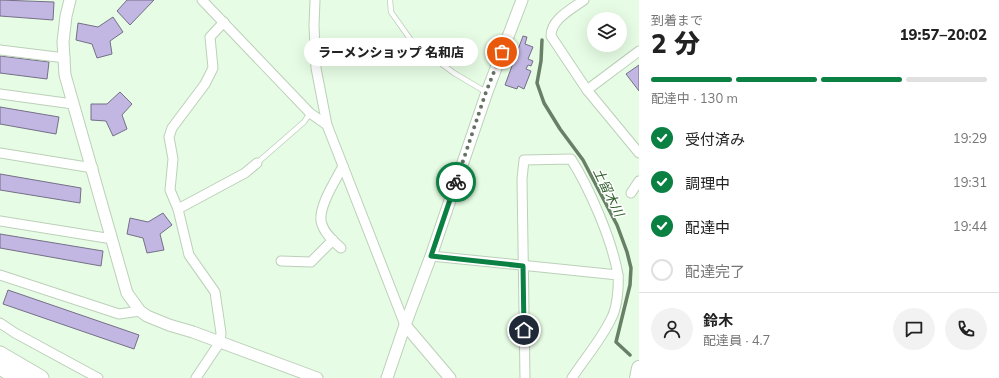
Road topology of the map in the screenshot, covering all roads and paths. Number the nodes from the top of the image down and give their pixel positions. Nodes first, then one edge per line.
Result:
1 (70, 0) edge
2 (202, 0) edge
3 (314, 0) edge
4 (390, 0) edge
5 (522, 0) edge
6 (584, 0) edge
7 (224, 22) junction
8 (0, 50) edge
9 (639, 51) edge
10 (65, 58) junction
11 (587, 90) junction
12 (486, 92) junction
13 (0, 94) edge
14 (73, 104) junction
15 (310, 113) junction
16 (327, 125) junction
17 (0, 153) edge
18 (639, 153) edge
19 (257, 163) joint
20 (343, 166) junction
21 (93, 168) junction
22 (639, 181) edge
23 (631, 193) dead end
24 (178, 209) junction
25 (0, 221) edge
26 (111, 236) junction
27 (333, 240) junction
28 (342, 248) dead end
29 (431, 256) junction
30 (281, 261) dead end
31 (523, 266) junction
32 (0, 275) edge
33 (618, 275) junction
34 (140, 311) junction
35 (0, 323) edge
36 (405, 325) junction
37 (220, 342) junction
38 (0, 354) edge
39 (0, 366) edge
40 (639, 368) edge
41 (21, 378) edge
42 (41, 378) edge
43 (98, 378) edge
44 (196, 378) edge
45 (317, 378) edge
46 (387, 378) edge
47 (450, 378) edge
48 (524, 378) edge
49 (572, 378) edge
50 (637, 378) edge

1 - 10 street
2 - 7 street
3 - 16 street
4 - 12 lane
5 - 12 street
6 - 11 street
7 - 15 street
7 - 24 street
8 - 10 street
9 - 11 street
10 - 14 street
11 - 18 street
12 - 29 street
13 - 14 street
14 - 21 street
15 - 16 street
15 - 19 lane
16 - 20 street
17 - 21 street
19 - 24 street
20 - 27 street
20 - 36 street
21 - 26 street
22 - 23 street
24 - 37 street
25 - 26 street
26 - 34 street
27 - 28 street
27 - 30 street
29 - 31 street
29 - 36 street
31 - 33 street
31 - 33 street
31 - 48 street
32 - 34 street
33 - 49 street
34 - 37 street
35 - 43 street
36 - 46 street
36 - 47 street
37 - 44 street
37 - 45 street
38 - 42 highway
39 - 41 highway
40 - 50 main road

